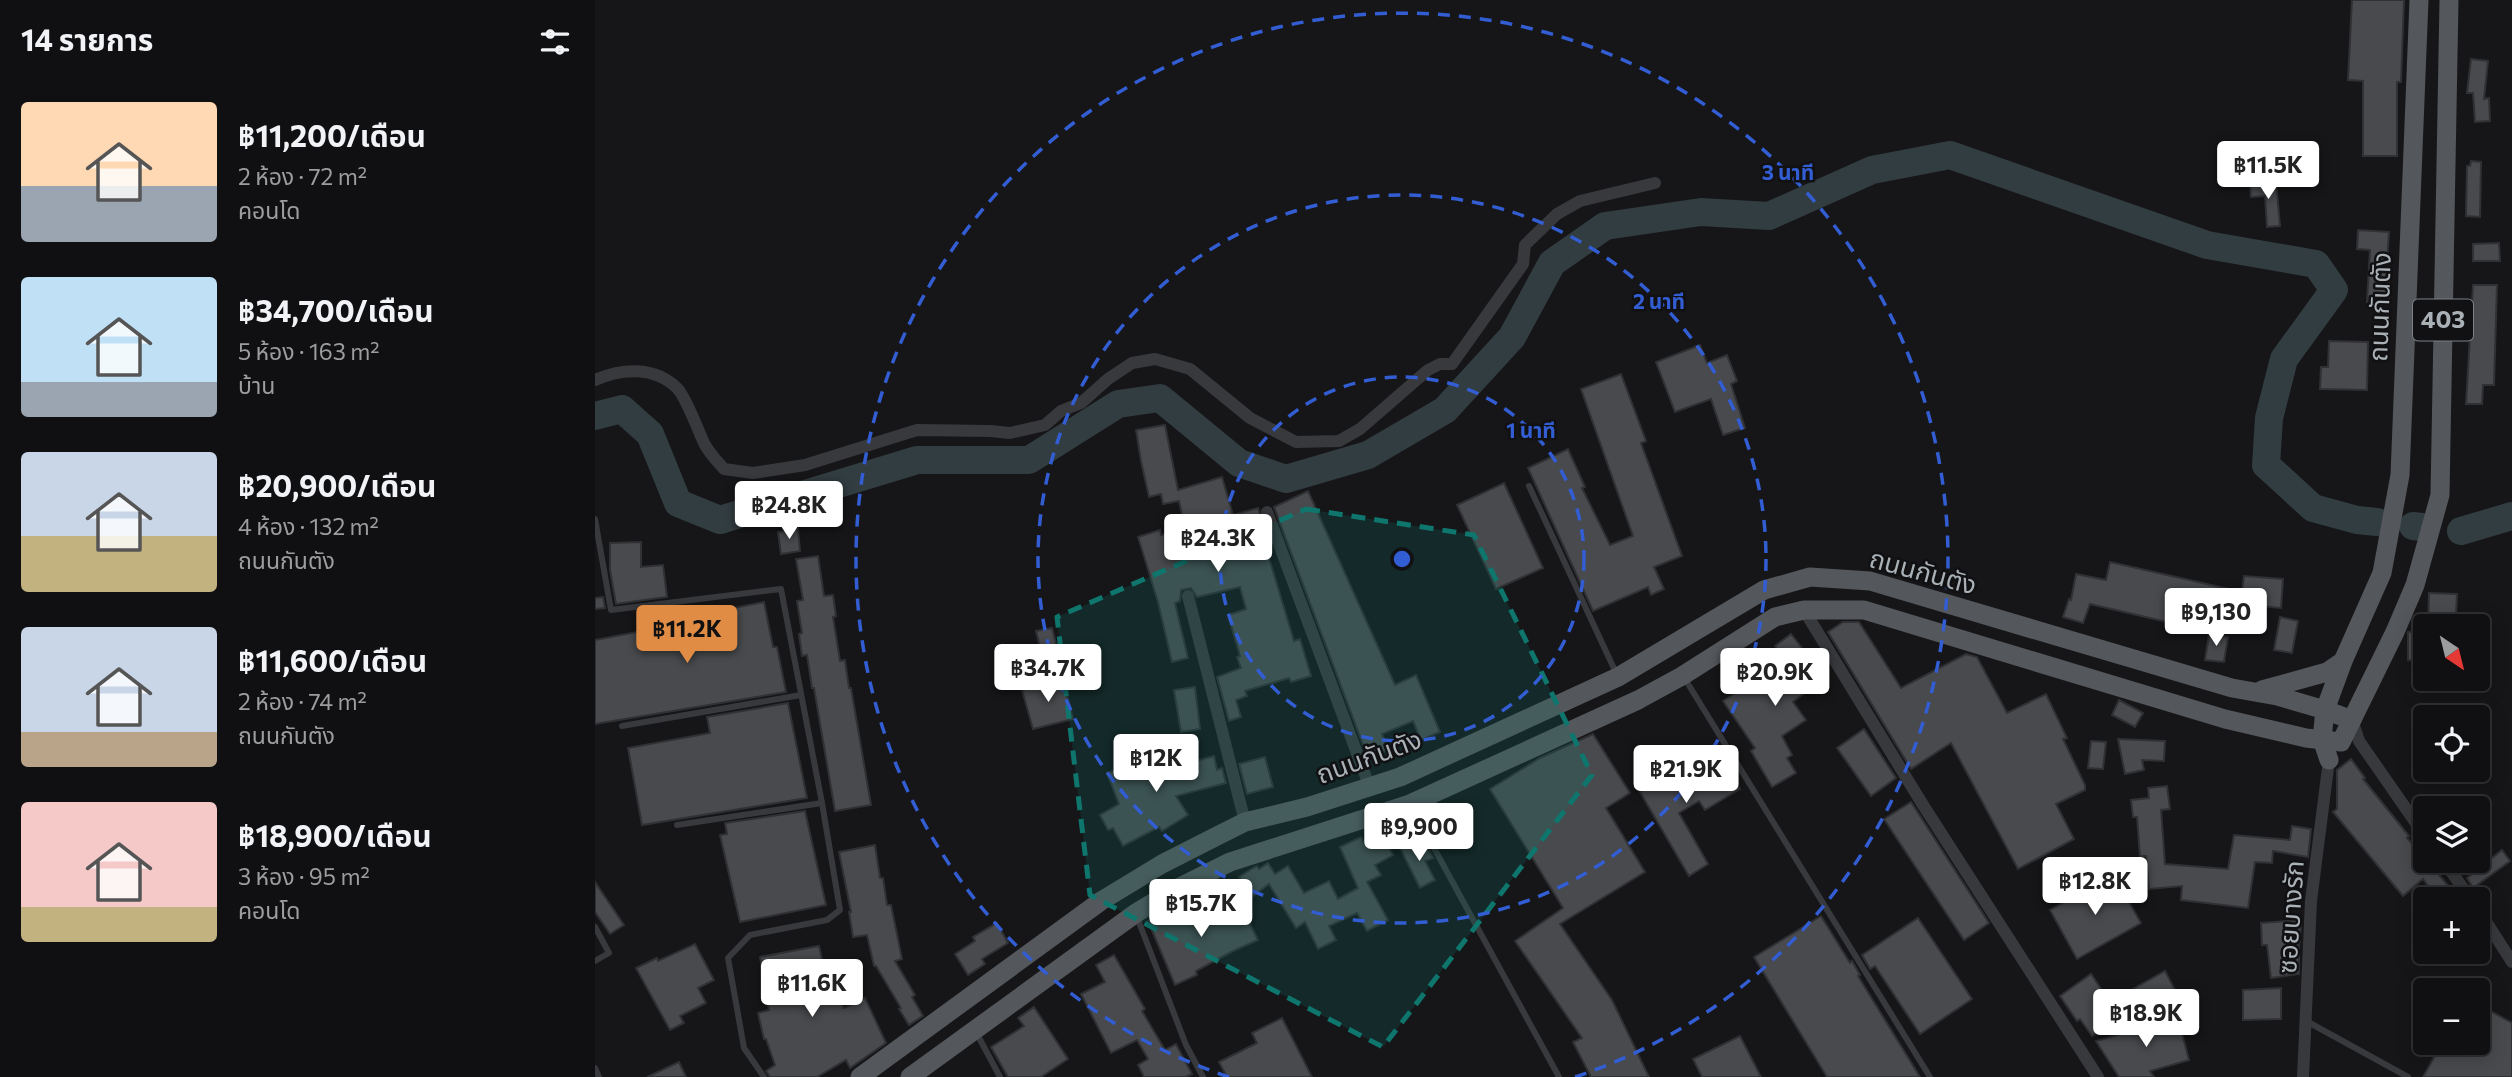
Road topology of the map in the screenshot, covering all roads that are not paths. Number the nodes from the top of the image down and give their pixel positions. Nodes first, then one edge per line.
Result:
1 (2419, 0) edge
2 (2449, 0) edge
3 (1655, 183) dead end
4 (595, 380) edge
5 (1529, 486) dead end
6 (1267, 512) dead end
7 (595, 519) edge
8 (1837, 579) junction
9 (1188, 596) dead end
10 (1804, 610) junction
11 (1835, 610) junction
12 (2343, 661) junction
13 (1682, 676) junction
14 (1618, 677) junction
15 (2232, 688) junction
16 (2254, 692) junction
17 (801, 695) junction
18 (1571, 698) junction
19 (2325, 710) junction
20 (2225, 719) junction
21 (2352, 720) junction
22 (1584, 724) junction
23 (622, 726) dead end
24 (2341, 741) junction
25 (2329, 760) joint
26 (1370, 788) junction
27 (1332, 799) junction
28 (822, 803) junction
29 (1410, 804) junction
30 (1245, 822) junction
31 (2413, 822) edge
32 (677, 825) dead end
33 (1340, 827) junction
34 (1094, 905) junction
35 (1136, 914) junction
36 (595, 928) edge
37 (2490, 928) edge
38 (1112, 931) junction
39 (595, 961) edge
40 (2512, 962) edge
41 (2308, 1022) junction
42 (975, 1030) junction
43 (595, 1068) edge
44 (867, 1075) edge
45 (599, 1077) edge
46 (764, 1077) edge
47 (910, 1077) edge
48 (1000, 1077) edge
49 (1203, 1077) edge
50 (1559, 1077) edge
51 (1930, 1077) edge
52 (2098, 1077) edge
53 (2303, 1077) edge
54 (2408, 1077) edge

1 - 12 main road, ถนนกันตัง / 403
2 - 21 main road, 403
3 - 4 street
5 - 14 lane
6 - 26 street
7 - 17 lane
8 - 11 main road
8 - 14 main road, ถนนกันตัง
8 - 15 main road, ถนนกันตัง
9 - 30 street
10 - 11 main road, ถนนกันตัง
10 - 13 main road, ถนนกันตัง
10 - 52 street
11 - 20 main road, ถนนกันตัง
12 - 16 main road
12 - 19 main road, ถนนกันตัง
13 - 22 main road, ถนนกันตัง
13 - 51 lane
14 - 18 main road, ถนนกันตัง
15 - 16 main road, ถนนกันตัง
15 - 20 main road
16 - 19 main road, ถนนกันตัง
17 - 23 lane
17 - 28 lane
18 - 22 main road
18 - 26 main road, ถนนกันตัง
19 - 21 main road
19 - 24 main road
20 - 24 main road, ถนนกันตัง
21 - 24 main road
22 - 29 main road, ถนนกันตัง
24 - 25 main road
24 - 31 street
25 - 41 street, ซอยบางรัก
26 - 27 main road, ถนนกันตัง
27 - 30 main road, ถนนกันตัง
27 - 33 main road
28 - 32 lane
28 - 46 lane
29 - 33 main road, ถนนกันตัง
29 - 50 lane
30 - 34 main road, ถนนกันตัง
33 - 35 main road, ถนนกันตัง
34 - 38 main road
34 - 44 main road, ถนนกันตัง
35 - 38 main road, ถนนกันตัง
35 - 49 lane
36 - 39 lane
37 - 40 street
38 - 42 main road, ถนนกันตัง
41 - 53 street, ซอยบางรัก
41 - 54 lane
42 - 47 main road, ถนนกันตัง
42 - 48 lane
43 - 45 lane

